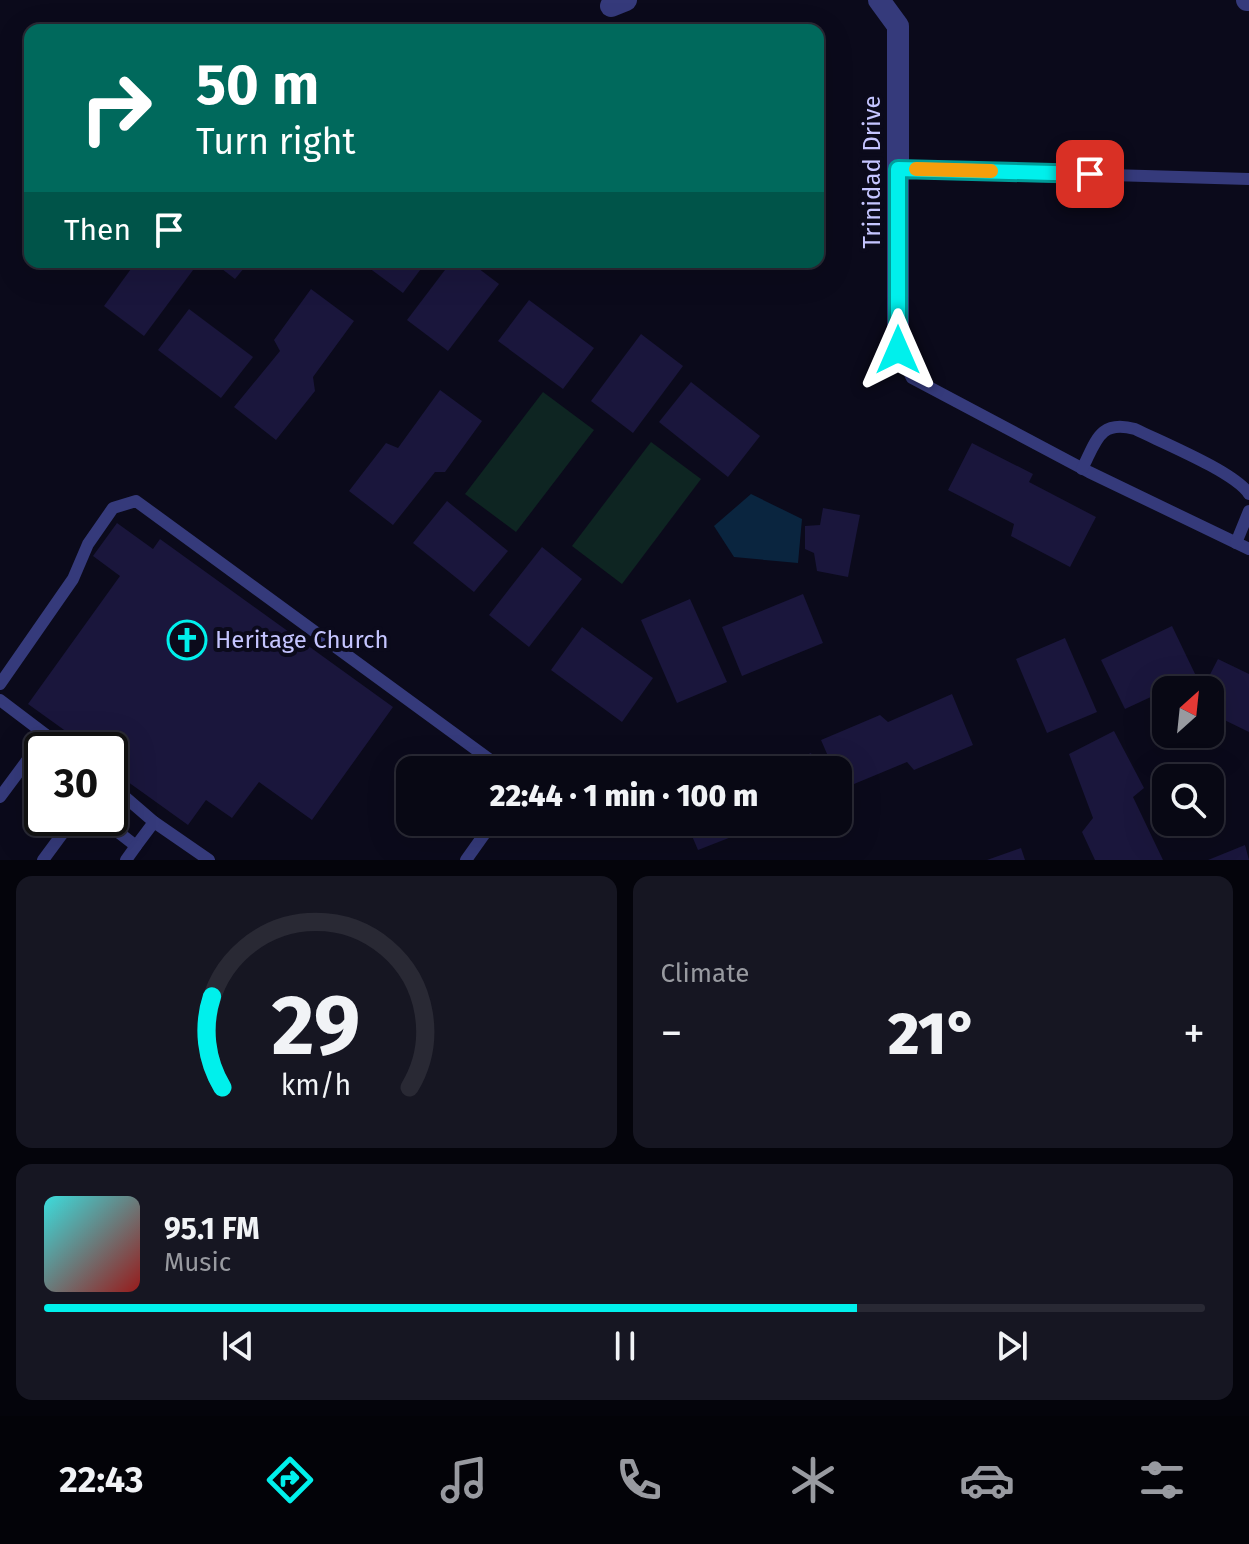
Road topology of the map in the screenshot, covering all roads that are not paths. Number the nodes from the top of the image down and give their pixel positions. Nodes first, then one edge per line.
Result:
1 (879, 0) edge
2 (898, 169) junction
3 (1249, 179) edge
4 (898, 350) joint
5 (1082, 469) junction
6 (1249, 494) edge
7 (1249, 511) edge
8 (1236, 543) junction
9 (1249, 549) edge
10 (0, 684) edge
11 (0, 700) edge
12 (42, 732) edge
13 (485, 756) edge
14 (24, 765) edge
15 (0, 797) edge
16 (128, 800) edge
17 (154, 822) junction
18 (61, 836) edge
19 (123, 836) edge
20 (483, 836) edge
21 (136, 846) junction
22 (43, 860) edge
23 (126, 860) edge
24 (209, 860) edge
25 (466, 860) edge

1 - 2 street, Trinidad Drive
2 - 3 lane
2 - 4 street, Trinidad Drive
4 - 5 lane
5 - 6 lane
5 - 8 lane
7 - 8 lane
8 - 9 lane
10 - 13 lane
11 - 12 lane
14 - 15 lane
16 - 17 lane
17 - 21 lane
17 - 24 lane
18 - 22 lane
19 - 21 lane
20 - 25 lane
21 - 23 lane

